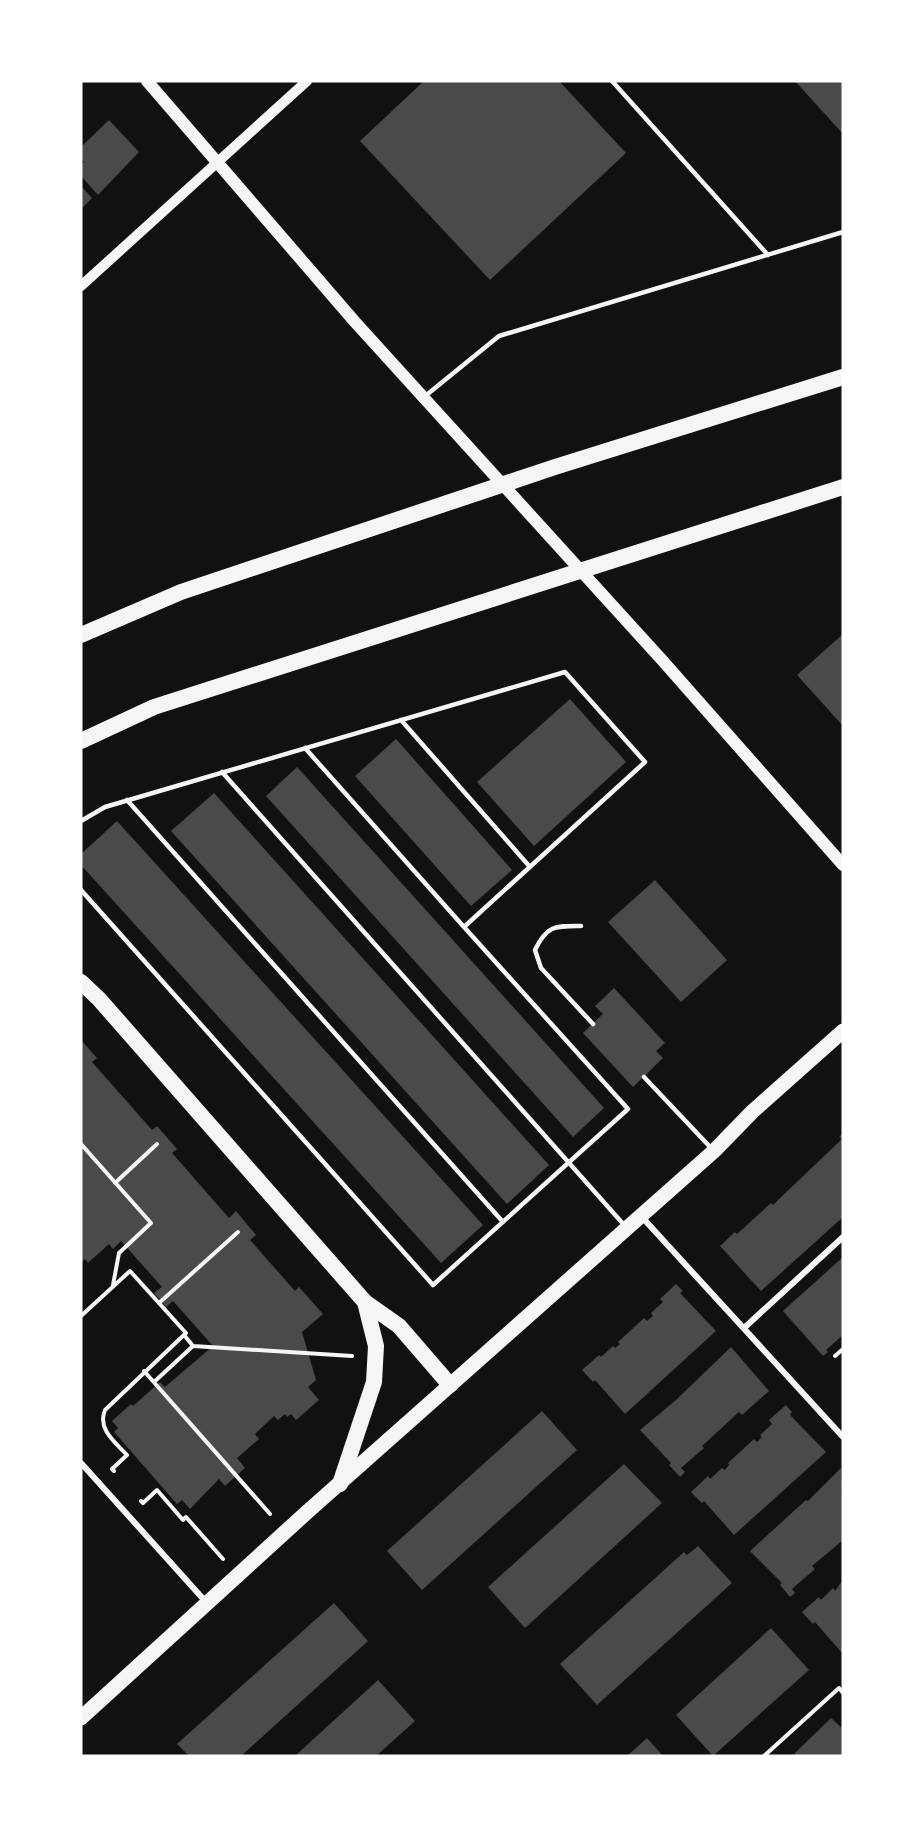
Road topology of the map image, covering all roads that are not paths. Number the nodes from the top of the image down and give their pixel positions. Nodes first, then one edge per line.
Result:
1 (147, 81) edge
2 (307, 81) edge
3 (612, 81) edge
4 (217, 162) junction
5 (843, 232) edge
6 (768, 255) junction
7 (81, 286) edge
8 (843, 377) edge
9 (424, 397) junction
10 (843, 487) edge
11 (81, 635) edge
12 (401, 720) junction
13 (81, 741) edge
14 (305, 748) junction
15 (222, 772) junction
16 (126, 800) junction
17 (81, 821) edge
18 (843, 865) edge
19 (530, 867) junction
20 (81, 890) edge
21 (580, 926) dead end
22 (464, 927) junction
23 (81, 982) edge
24 (593, 1024) dead end
25 (843, 1031) edge
26 (644, 1077) dead end
27 (714, 1151) junction
28 (569, 1163) junction
29 (641, 1216) junction
30 (503, 1222) junction
31 (627, 1228) junction
32 (843, 1237) edge
33 (365, 1302) junction
34 (744, 1328) junction
35 (450, 1385) junction
36 (843, 1437) edge
37 (81, 1463) edge
38 (340, 1484) junction
39 (206, 1603) junction
40 (81, 1718) edge

1 - 4 main road
2 - 4 street
3 - 6 lane
4 - 7 street
4 - 9 main road
5 - 6 lane
6 - 9 lane
8 - 11 highway
9 - 18 main road
10 - 13 highway
12 - 14 lane
12 - 19 lane
12 - 19 lane
14 - 15 lane
14 - 22 lane
15 - 16 lane
15 - 28 lane
16 - 17 lane
16 - 30 lane
19 - 22 lane
20 - 30 lane
21 - 24 lane
22 - 28 lane
23 - 33 highway
25 - 27 main road
26 - 27 lane
27 - 29 main road
28 - 30 lane
28 - 31 lane
29 - 31 main road
29 - 34 street
31 - 35 main road
32 - 34 street
33 - 35 highway
33 - 38 highway
34 - 36 street
35 - 38 main road
37 - 39 street
38 - 39 main road
39 - 40 main road

